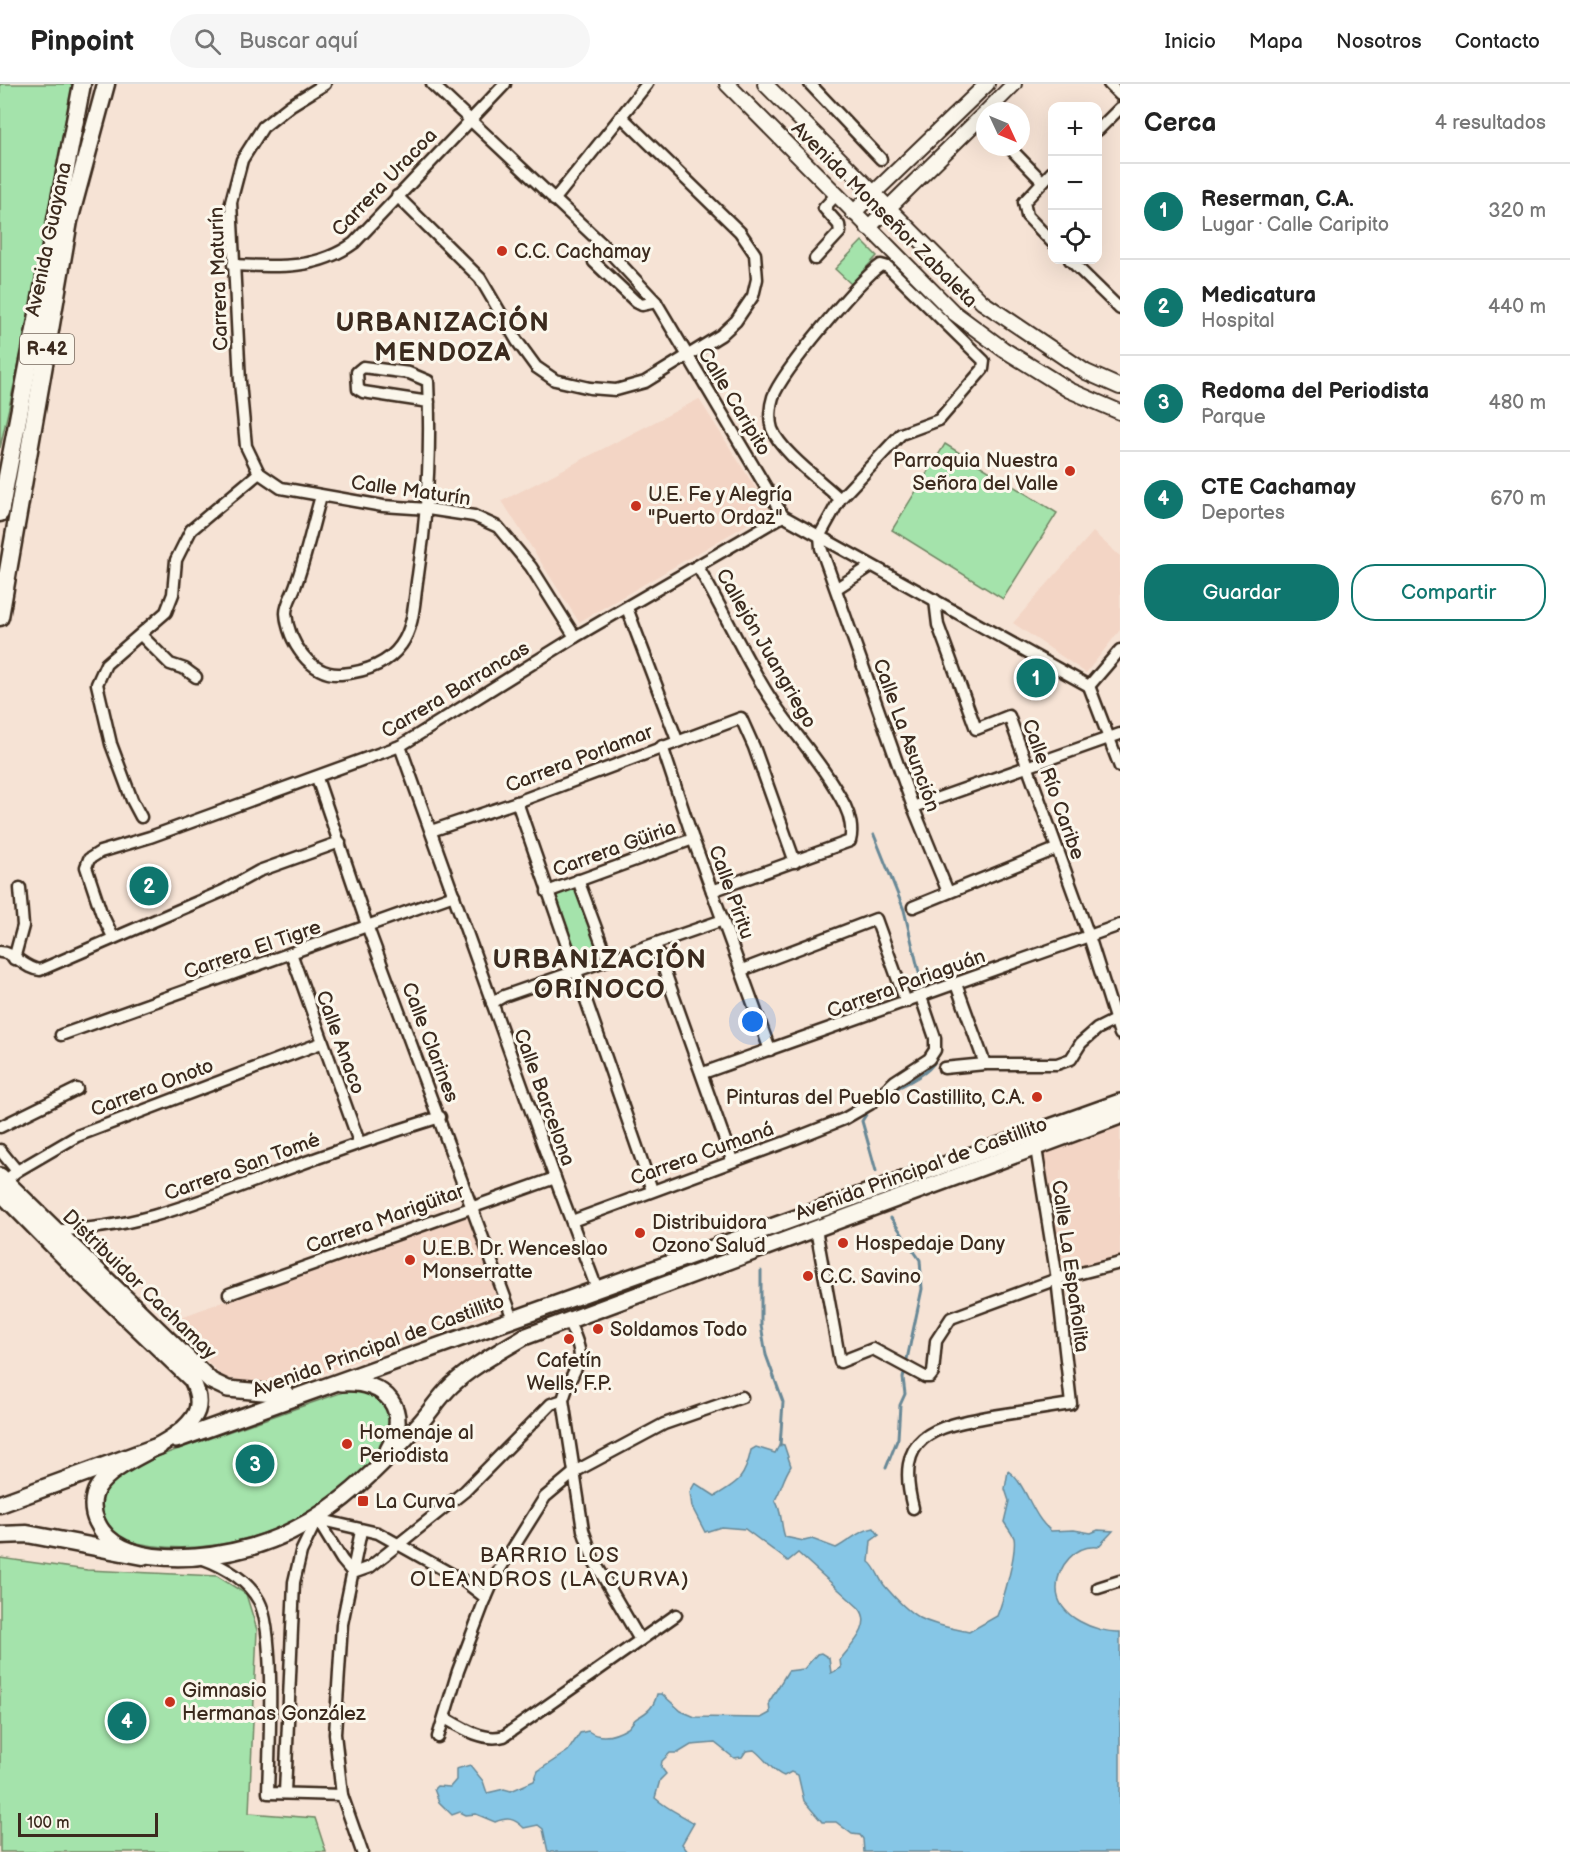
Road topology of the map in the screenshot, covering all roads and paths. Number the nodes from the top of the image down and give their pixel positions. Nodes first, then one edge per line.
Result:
1 (82, 84) edge
2 (106, 84) edge
3 (325, 84) edge
4 (432, 84) edge
5 (505, 84) edge
6 (647, 84) edge
7 (727, 84) edge
8 (765, 84) edge
9 (810, 84) edge
10 (987, 84) edge
11 (1014, 84) edge
12 (1109, 84) edge
13 (1120, 95) edge
14 (996, 102) edge
15 (1120, 108) edge
16 (621, 116) junction
17 (469, 121) junction
18 (976, 122) edge
19 (1102, 126) edge
20 (1017, 156) edge
21 (880, 159) dead end
22 (1048, 177) edge
23 (1042, 182) junction
24 (874, 194) junction
25 (836, 195) junction
26 (397, 196) junction
27 (554, 200) junction
28 (888, 207) junction
29 (853, 213) junction
30 (868, 228) junction
31 (1048, 237) edge
32 (601, 243) junction
33 (815, 259) dead end
34 (1074, 264) edge
35 (233, 265) junction
36 (656, 302) junction
37 (1120, 309) edge
38 (687, 356) junction
39 (1120, 387) edge
40 (429, 402) junction
41 (1120, 412) edge
42 (260, 473) junction
43 (321, 496) junction
44 (840, 499) junction
45 (428, 509) junction
46 (0, 513) edge
47 (783, 516) junction
48 (820, 535) junction
49 (872, 566) junction
50 (698, 567) junction
51 (837, 588) junction
52 (934, 600) junction
53 (627, 608) junction
54 (0, 617) edge
55 (142, 636) junction
56 (575, 637) junction
57 (1120, 650) edge
58 (196, 677) dead end
59 (1089, 686) junction
60 (1115, 736) edge
61 (677, 740) junction
62 (400, 746) junction
63 (662, 746) junction
64 (1028, 767) junction
65 (1120, 767) edge
66 (317, 778) junction
67 (517, 802) junction
68 (914, 807) junction
69 (141, 818) dead end
70 (431, 831) junction
71 (693, 839) junction
72 (340, 842) junction
73 (1056, 849) junction
74 (795, 862) junction
75 (578, 880) junction
76 (20, 888) dead end
77 (547, 891) junction
78 (712, 891) junction
79 (948, 892) junction
80 (454, 896) junction
81 (913, 907) dead end
82 (723, 920) junction
83 (1120, 925) edge
84 (368, 928) junction
85 (1089, 936) junction
86 (113, 937) junction
87 (655, 944) junction
88 (0, 952) edge
89 (291, 953) junction
90 (14, 958) junction
91 (607, 958) junction
92 (742, 970) junction
93 (574, 971) junction
94 (956, 984) junction
95 (924, 996) junction
96 (906, 1002) junction
97 (492, 1003) junction
98 (1115, 1020) junction
99 (1120, 1034) edge
100 (61, 1035) dead end
101 (321, 1042) junction
102 (770, 1050) junction
103 (985, 1064) junction
104 (944, 1068) dead end
105 (703, 1073) junction
106 (77, 1089) dead end
107 (1120, 1102) edge
108 (1120, 1116) edge
109 (440, 1117) junction
110 (0, 1126) edge
111 (1035, 1140) junction
112 (359, 1142) junction
113 (0, 1150) edge
114 (732, 1160) junction
115 (555, 1178) junction
116 (5, 1180) edge
117 (652, 1190) junction
118 (473, 1205) junction
119 (572, 1221) junction
120 (816, 1228) junction
121 (52, 1230) junction
122 (1120, 1263) edge
123 (1057, 1279) junction
124 (597, 1289) junction
125 (229, 1294) dead end
126 (513, 1319) junction
127 (568, 1320) junction
128 (302, 1393) junction
129 (742, 1398) dead end
130 (563, 1400) junction
131 (159, 1446) junction
132 (379, 1466) junction
133 (576, 1471) junction
134 (0, 1504) edge
135 (913, 1508) dead end
136 (317, 1519) junction
137 (361, 1531) junction
138 (0, 1535) edge
139 (400, 1545) junction
140 (143, 1556) junction
141 (195, 1556) junction
142 (353, 1573) junction
143 (1120, 1581) edge
144 (1098, 1588) dead end
145 (486, 1598) junction
146 (676, 1615) dead end
147 (640, 1640) junction
148 (445, 1718) junction
149 (438, 1737) dead end
150 (285, 1793) junction
151 (342, 1795) junction
152 (362, 1852) edge

1 - 46 main road, Avenida Guayana / R-42
2 - 54 main road, Avenida Guayana / R-42
3 - 35 street, Carrera Maturín
4 - 17 street, Calle Caripito
5 - 17 street, Carrera Uracoa
6 - 16 street
7 - 25 street, Avenida Monseñor Zabaleta
8 - 24 street, Avenida Monseñor Zabaleta
9 - 21 street
10 - 24 street
11 - 14 street
12 - 13 street
15 - 19 street
16 - 27 street
16 - 38 street
17 - 26 street, Carrera Uracoa
17 - 27 street, Calle Caripito
18 - 28 street
20 - 23 street
22 - 23 street
23 - 31 street
24 - 28 street, Avenida Monseñor Zabaleta
24 - 29 street
25 - 29 street, Avenida Monseñor Zabaleta
25 - 33 street
26 - 35 street, Carrera Uracoa
26 - 38 street
27 - 32 street, Calle Caripito
28 - 30 street
28 - 39 street, Avenida Monseñor Zabaleta
29 - 30 street, Avenida Monseñor Zabaleta
30 - 41 street, Avenida Monseñor Zabaleta
32 - 36 street, Calle Caripito
32 - 36 street
34 - 37 street
35 - 42 street, Carrera Maturín
36 - 38 street, Calle Caripito
38 - 47 street, Calle Caripito
40 - 40 street
40 - 45 street
42 - 43 street, Calle Maturín
42 - 55 street
43 - 45 street, Calle Maturín
43 - 45 street
44 - 44 street
44 - 48 street
45 - 56 street, Calle Maturín
47 - 48 street
47 - 50 street, Carrera Barrancas
48 - 49 street
48 - 51 street, Calle La Asunción
49 - 51 street
49 - 52 street
50 - 53 street, Carrera Barrancas
50 - 74 street, Callejón Juangriego
51 - 68 street, Calle La Asunción
52 - 59 street
52 - 64 street, Calle Río Caribe
53 - 56 street, Carrera Barrancas
53 - 61 street
55 - 58 street
55 - 69 street
56 - 62 street, Carrera Barrancas
57 - 59 street
59 - 60 street
60 - 64 street
60 - 65 street
61 - 63 street, Carrera Porlamar
61 - 74 street, Carrera Porlamar
62 - 66 street, Carrera Barrancas
62 - 70 street, Calle Barcelona
63 - 67 street, Carrera Porlamar
63 - 71 street, Calle Píritu
64 - 68 street
64 - 73 street, Calle Río Caribe
66 - 72 street, Calle Clarines
66 - 86 street, Carrera Barrancas
67 - 70 street, Carrera Porlamar
67 - 77 street
68 - 79 street, Calle La Asunción
70 - 80 street, Calle Barcelona
71 - 75 street, Carrera Güiria
71 - 78 street, Calle Píritu
72 - 84 street, Calle Clarines
72 - 86 street
73 - 79 street
73 - 85 street, Calle Río Caribe
74 - 78 street
75 - 77 street, Carrera Güiria
75 - 91 street
76 - 90 street
77 - 93 street
78 - 82 street, Calle Píritu
79 - 81 street
80 - 84 street, Carrera El Tigre
80 - 97 street, Calle Barcelona
82 - 87 street
82 - 92 street, Calle Píritu
83 - 85 street, Carrera Pariaguán
84 - 89 street, Carrera El Tigre
84 - 109 street, Calle Clarines
85 - 94 street, Carrera Pariaguán
85 - 98 street, Calle Río Caribe
86 - 90 street
87 - 91 street
87 - 105 street
88 - 90 street
89 - 100 street, Carrera El Tigre
89 - 101 street, Calle Anaco
91 - 93 street
92 - 96 street
92 - 102 street, Calle Píritu
93 - 97 street
93 - 117 street
94 - 95 street, Carrera Pariaguán
94 - 103 street
95 - 96 street, Carrera Pariaguán
95 - 114 street, Carrera Cumaná
96 - 102 street, Carrera Pariaguán
97 - 115 street, Calle Barcelona
98 - 99 street, Calle Río Caribe
98 - 103 street
101 - 112 street, Calle Anaco
101 - 116 street, Carrera Onoto
102 - 105 street, Carrera Pariaguán
103 - 104 street
105 - 114 street
106 - 110 street
107 - 111 main road, Avenida Principal de Castillito
108 - 111 main road, Avenida Principal de Castillito
109 - 112 street, Carrera San Tomé
109 - 118 street, Calle Clarines
111 - 120 main road, Avenida Principal de Castillito
111 - 123 street, Calle La Españolita
111 - 124 main road, Avenida Principal de Castillito
112 - 121 street, Carrera San Tomé
113 - 116 street
114 - 117 street, Carrera Cumaná
115 - 118 street, Carrera Marigüitar
115 - 119 street, Calle Barcelona
116 - 121 main road, Distribuidor Cachamay
116 - 131 main road, Distribuidor Cachamay
117 - 119 street, Carrera Cumaná
118 - 125 street, Carrera Marigüitar
118 - 126 street, Calle Clarines
119 - 124 street, Calle Barcelona
120 - 123 street
120 - 127 main road, Avenida Principal de Castillito
121 - 128 main road, Distribuidor Cachamay
122 - 123 street
123 - 135 street, Calle La Españolita
124 - 126 main road, Avenida Principal de Castillito
126 - 128 main road, Avenida Principal de Castillito
127 - 130 street
127 - 132 main road, Avenida Principal de Castillito
128 - 131 main road, Avenida Principal de Castillito
128 - 132 main road
129 - 133 street
130 - 133 street
130 - 139 street
131 - 134 main road
131 - 140 main road
132 - 136 main road, Avenida Principal de Castillito
133 - 145 street
133 - 147 street
136 - 137 street
136 - 141 main road, Avenida Principal de Castillito
136 - 142 street
136 - 150 street
137 - 139 street
137 - 142 street
138 - 140 main road
139 - 142 street
139 - 145 street
140 - 141 main road, Avenida Principal de Castillito
141 - 150 street
142 - 151 street
143 - 144 street
145 - 148 street
146 - 147 street
147 - 148 street
148 - 149 street
150 - 151 street
151 - 152 street

